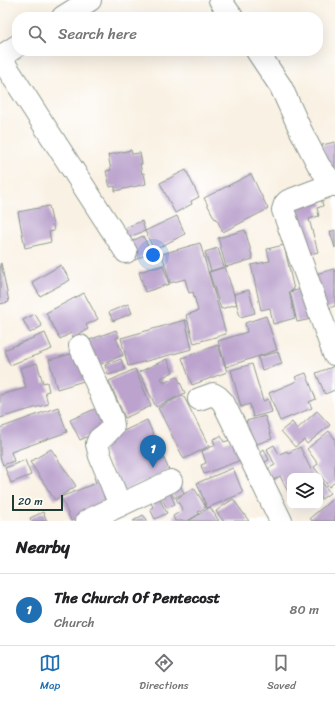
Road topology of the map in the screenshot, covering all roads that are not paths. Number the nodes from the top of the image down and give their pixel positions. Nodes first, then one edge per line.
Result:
1 (90, 0) edge
2 (220, 0) edge
3 (71, 12) edge
4 (228, 12) edge
5 (12, 49) edge
6 (259, 56) edge
7 (0, 57) edge
8 (334, 184) edge
9 (126, 252) dead end
10 (80, 346) dead end
11 (334, 354) dead end
12 (199, 399) dead end
13 (171, 481) dead end
14 (120, 505) junction
15 (87, 521) edge
16 (281, 521) edge

1 - 3 street
2 - 4 street
5 - 7 street
6 - 8 street
7 - 9 street
8 - 11 street
10 - 14 street
12 - 16 street
13 - 14 street
14 - 15 street

